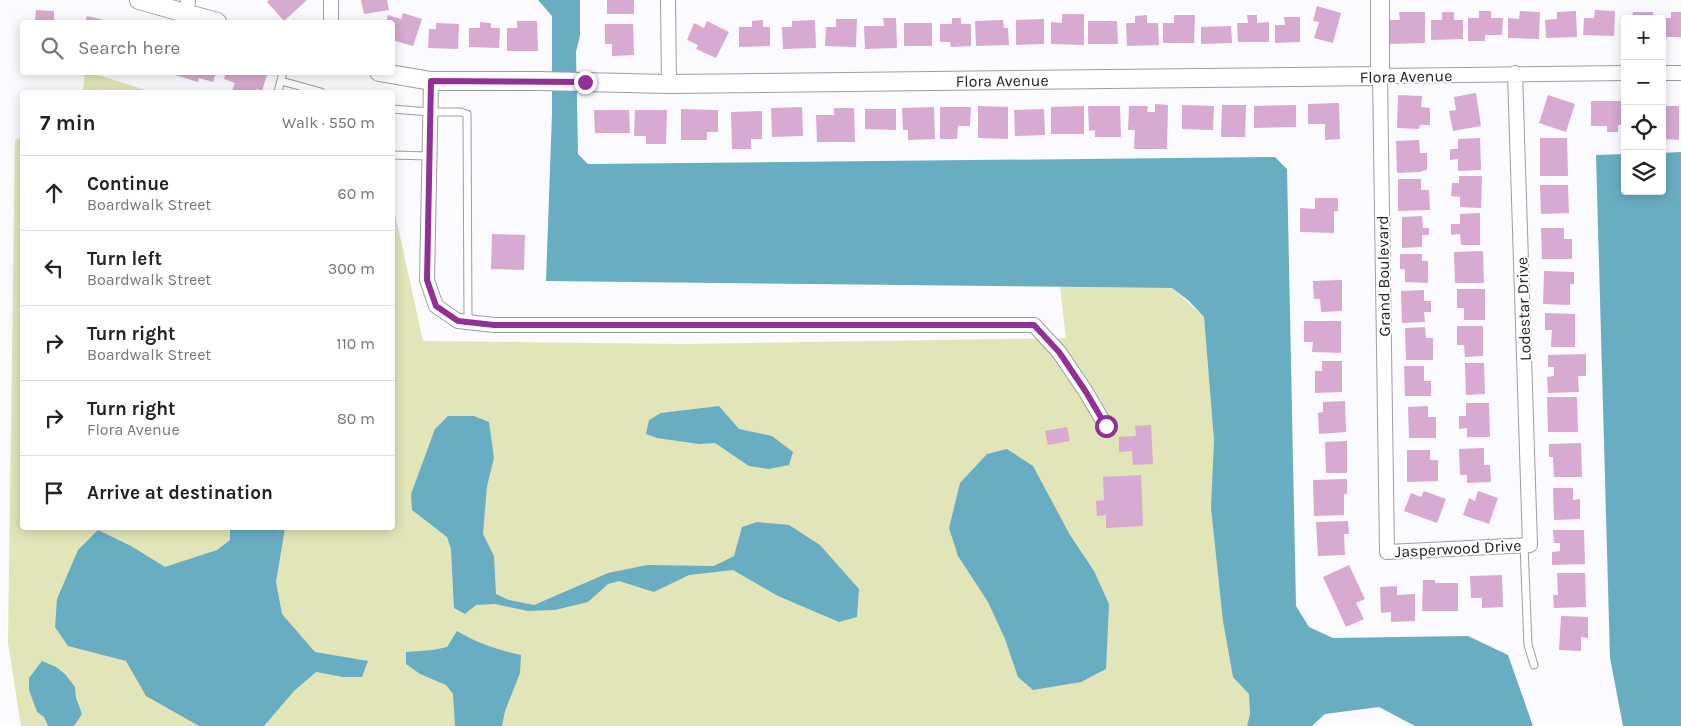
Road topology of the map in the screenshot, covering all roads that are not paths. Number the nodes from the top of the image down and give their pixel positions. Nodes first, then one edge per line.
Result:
1 (139, 0) edge
2 (331, 0) edge
3 (668, 0) edge
4 (1380, 0) edge
5 (188, 6) edge
6 (213, 20) edge
7 (330, 20) edge
8 (1621, 73) edge
9 (1666, 73) edge
10 (1681, 73) edge
11 (1515, 74) junction
12 (282, 75) edge
13 (395, 75) edge
14 (1380, 76) junction
15 (281, 81) junction
16 (431, 81) junction
17 (669, 84) junction
18 (279, 90) edge
19 (314, 90) edge
20 (395, 109) edge
21 (430, 112) junction
22 (395, 155) edge
23 (430, 156) junction
24 (468, 322) junction
25 (1106, 426) dead end
26 (1527, 545) junction
27 (1387, 552) joint
28 (1534, 665) dead end

1 - 5 street
2 - 7 street
3 - 17 street
4 - 14 street, Grand Boulevard
5 - 6 street
8 - 11 street, Flora Avenue
9 - 10 street
11 - 14 street, Flora Avenue
11 - 26 street, Lodestar Drive
12 - 15 lane
13 - 16 street, Flora Avenue
14 - 17 street, Flora Avenue
14 - 27 street, Grand Boulevard
15 - 18 lane
15 - 19 lane
16 - 17 street, Flora Avenue
16 - 21 street
20 - 21 lane
21 - 23 street
21 - 24 lane
22 - 23 lane
23 - 24 street
24 - 25 street
26 - 27 street, Jasperwood Drive
26 - 28 lane

